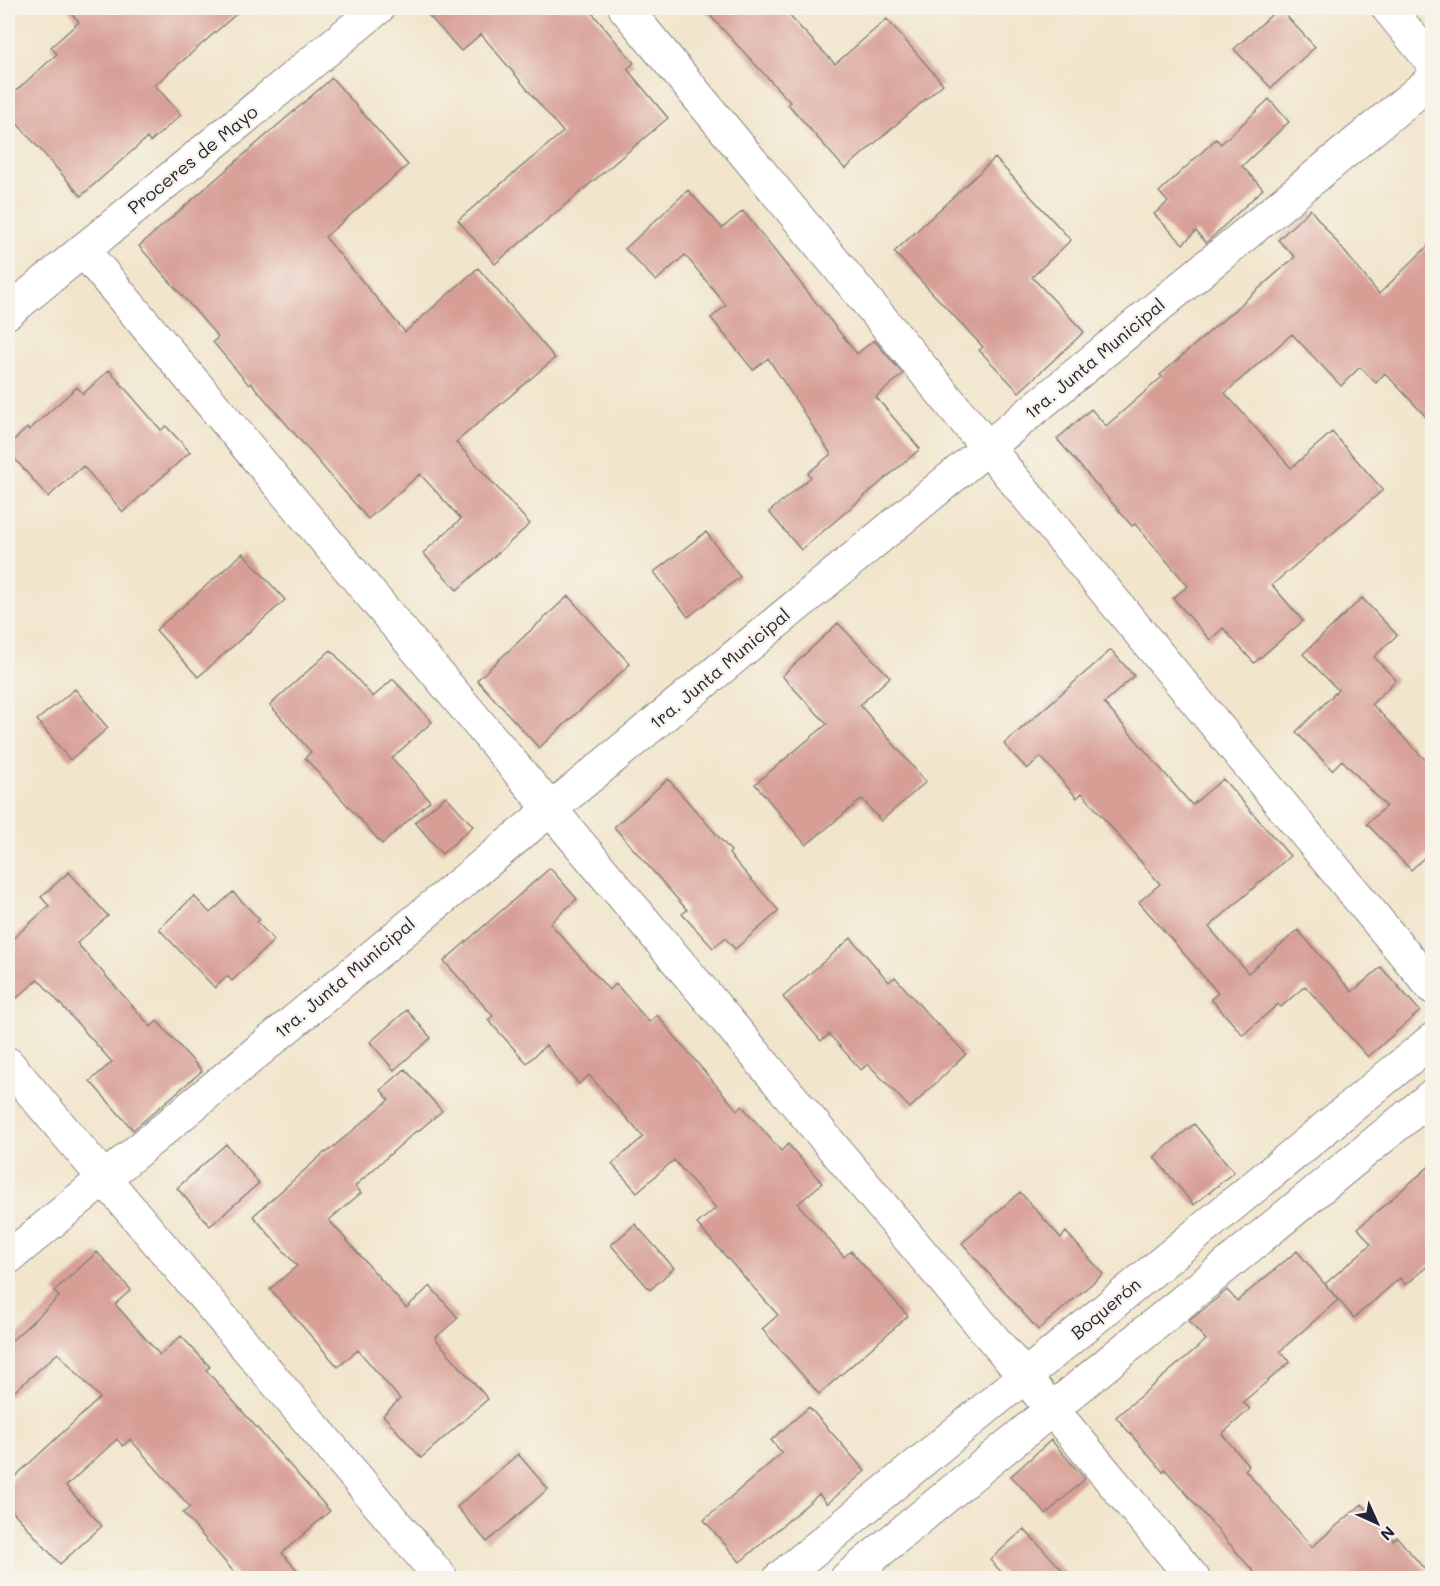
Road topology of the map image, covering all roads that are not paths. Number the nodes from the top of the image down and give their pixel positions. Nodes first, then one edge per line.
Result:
1 (626, 8) edge
2 (1388, 8) edge
3 (368, 10) edge
4 (1432, 62) edge
5 (1432, 80) edge
6 (83, 250) junction
7 (8, 312) edge
8 (988, 447) junction
9 (550, 809) junction
10 (1432, 987) edge
11 (1432, 1040) edge
12 (8, 1064) edge
13 (1432, 1096) edge
14 (104, 1178) junction
15 (8, 1258) edge
16 (1024, 1376) junction
17 (1052, 1409) junction
18 (441, 1578) edge
19 (780, 1578) edge
20 (847, 1578) edge
21 (1193, 1578) edge

1 - 8 street
2 - 4 street
3 - 6 street, Proceres de Mayo
5 - 8 street, 1ra. Junta Municipal
6 - 7 street, Proceres de Mayo
6 - 9 street
8 - 9 street, 1ra. Junta Municipal
8 - 10 street
9 - 14 street, 1ra. Junta Municipal
9 - 16 street
11 - 16 street, Boquerón
12 - 14 street
13 - 17 street
14 - 15 street, 1ra. Junta Municipal
14 - 18 street
16 - 17 street
16 - 19 street, Boquerón
17 - 20 street
17 - 21 street

